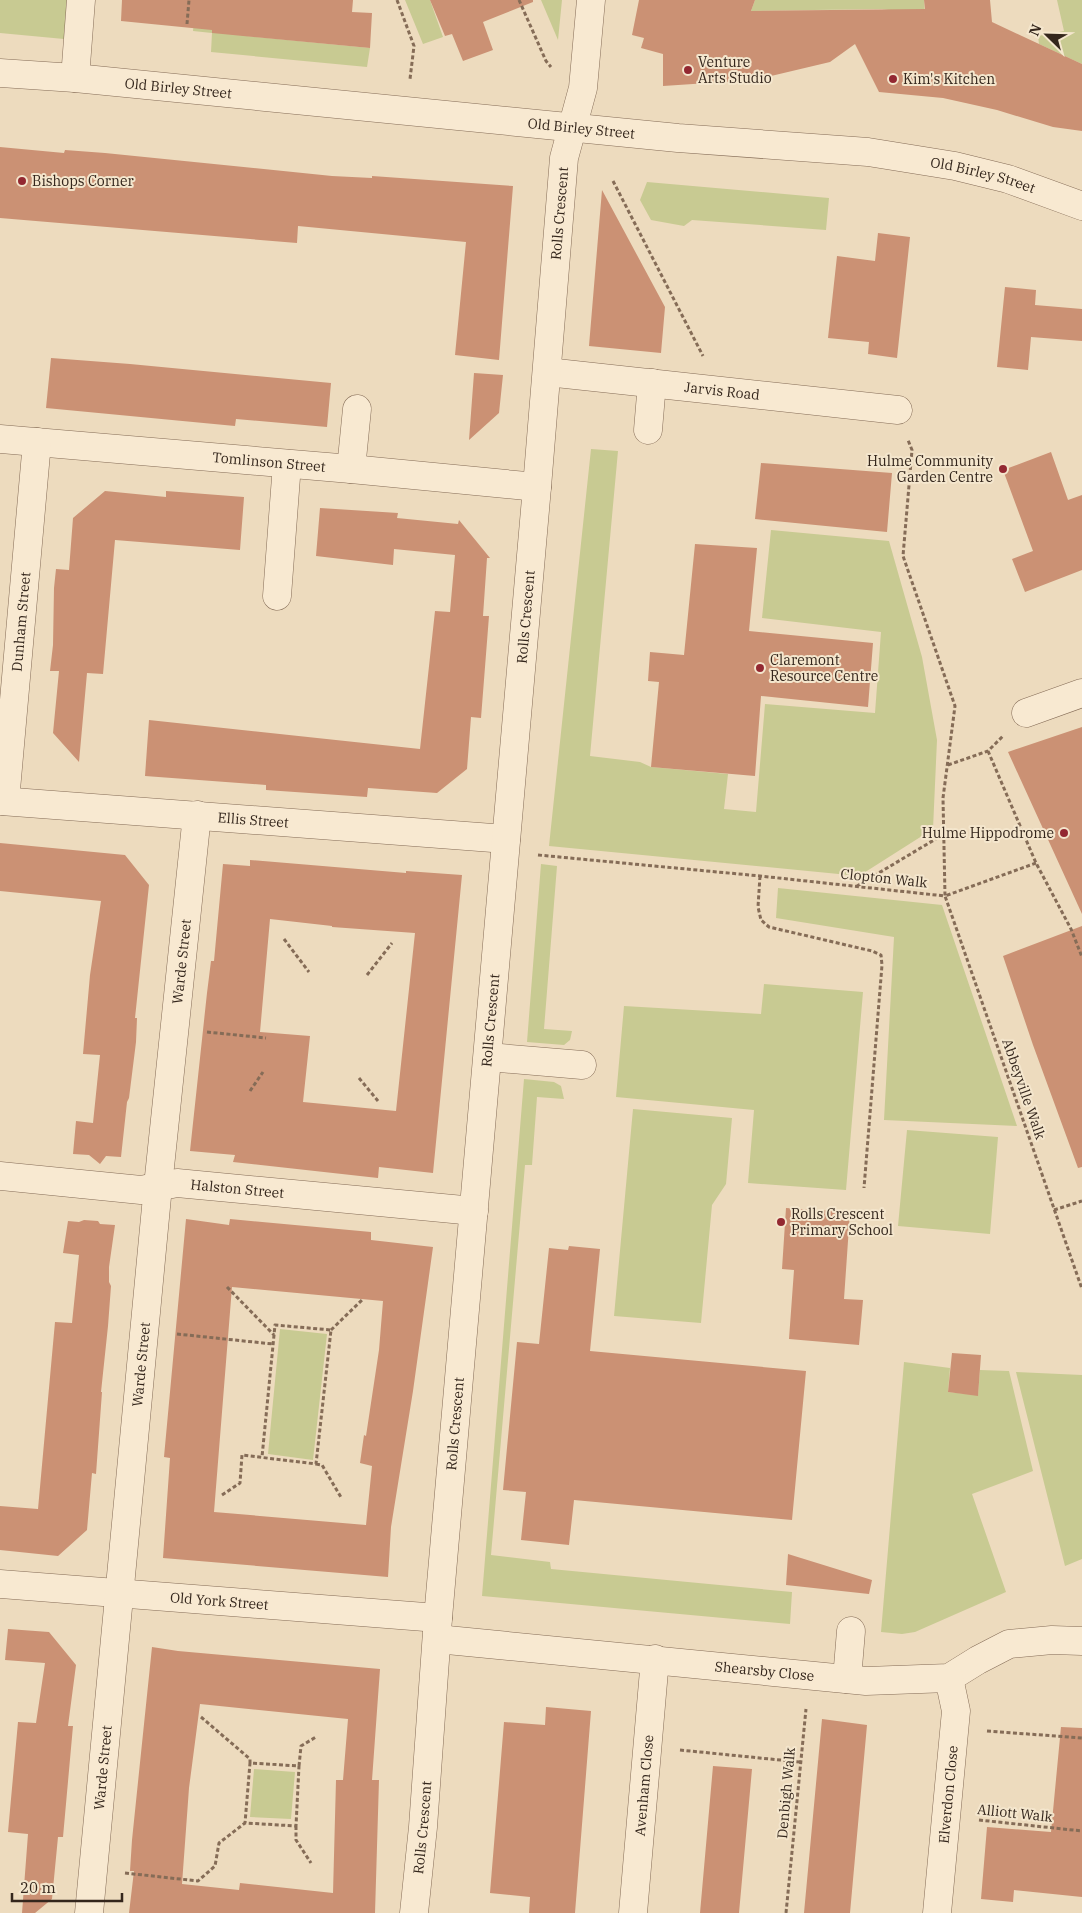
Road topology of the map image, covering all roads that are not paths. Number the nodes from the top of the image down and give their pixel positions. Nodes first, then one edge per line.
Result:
1 (81, 0) edge
2 (591, 0) edge
3 (0, 72) edge
4 (74, 78) junction
5 (573, 128) junction
6 (1082, 206) edge
7 (547, 372) junction
8 (652, 383) junction
9 (357, 409) dead end
10 (898, 410) road end
11 (648, 430) dead end
12 (0, 439) edge
13 (37, 442) junction
14 (287, 464) junction
15 (351, 468) junction
16 (537, 487) junction
17 (277, 596) dead end
18 (1082, 693) edge
19 (1026, 713) dead end
20 (2, 801) edge
21 (197, 815) junction
22 (505, 845) junction
23 (488, 1057) junction
24 (582, 1064) dead end
25 (0, 1176) edge
26 (158, 1186) junction
27 (474, 1211) junction
28 (0, 1584) edge
29 (119, 1594) junction
30 (438, 1628) junction
31 (851, 1631) dead end
32 (1082, 1640) edge
33 (655, 1659) junction
34 (949, 1678) junction
35 (847, 1679) junction
36 (89, 1913) edge
37 (414, 1913) edge
38 (633, 1913) edge
39 (937, 1913) edge

1 - 4 street
2 - 5 street, Rolls Crescent
3 - 4 street, Old Birley Street
4 - 5 street, Old Birley Street
5 - 6 street, Old Birley Street
5 - 7 street, Rolls Crescent
7 - 8 street, Jarvis Road
7 - 16 street, Rolls Crescent
8 - 10 street, Jarvis Road
8 - 11 street
9 - 15 street
12 - 13 street, Tomlinson Street
13 - 14 street, Tomlinson Street
13 - 20 street, Dunham Street
14 - 15 street, Tomlinson Street
14 - 17 street
15 - 16 street, Tomlinson Street
16 - 22 street, Rolls Crescent
18 - 19 street
20 - 21 street, Ellis Street
21 - 22 street, Ellis Street
21 - 26 street, Warde Street
22 - 23 street, Rolls Crescent
23 - 24 street
23 - 27 street, Rolls Crescent
25 - 26 street, Halston Street
26 - 27 street, Halston Street
26 - 29 street, Warde Street
27 - 30 street, Rolls Crescent
28 - 29 street, Old York Street
29 - 30 street, Old York Street
29 - 36 street, Warde Street
30 - 33 street, Shearsby Close
30 - 37 street, Rolls Crescent
31 - 35 street
32 - 34 street, Shearsby Close
33 - 35 street, Shearsby Close
33 - 38 street, Avenham Close
34 - 35 street, Shearsby Close
34 - 39 street, Elverdon Close

